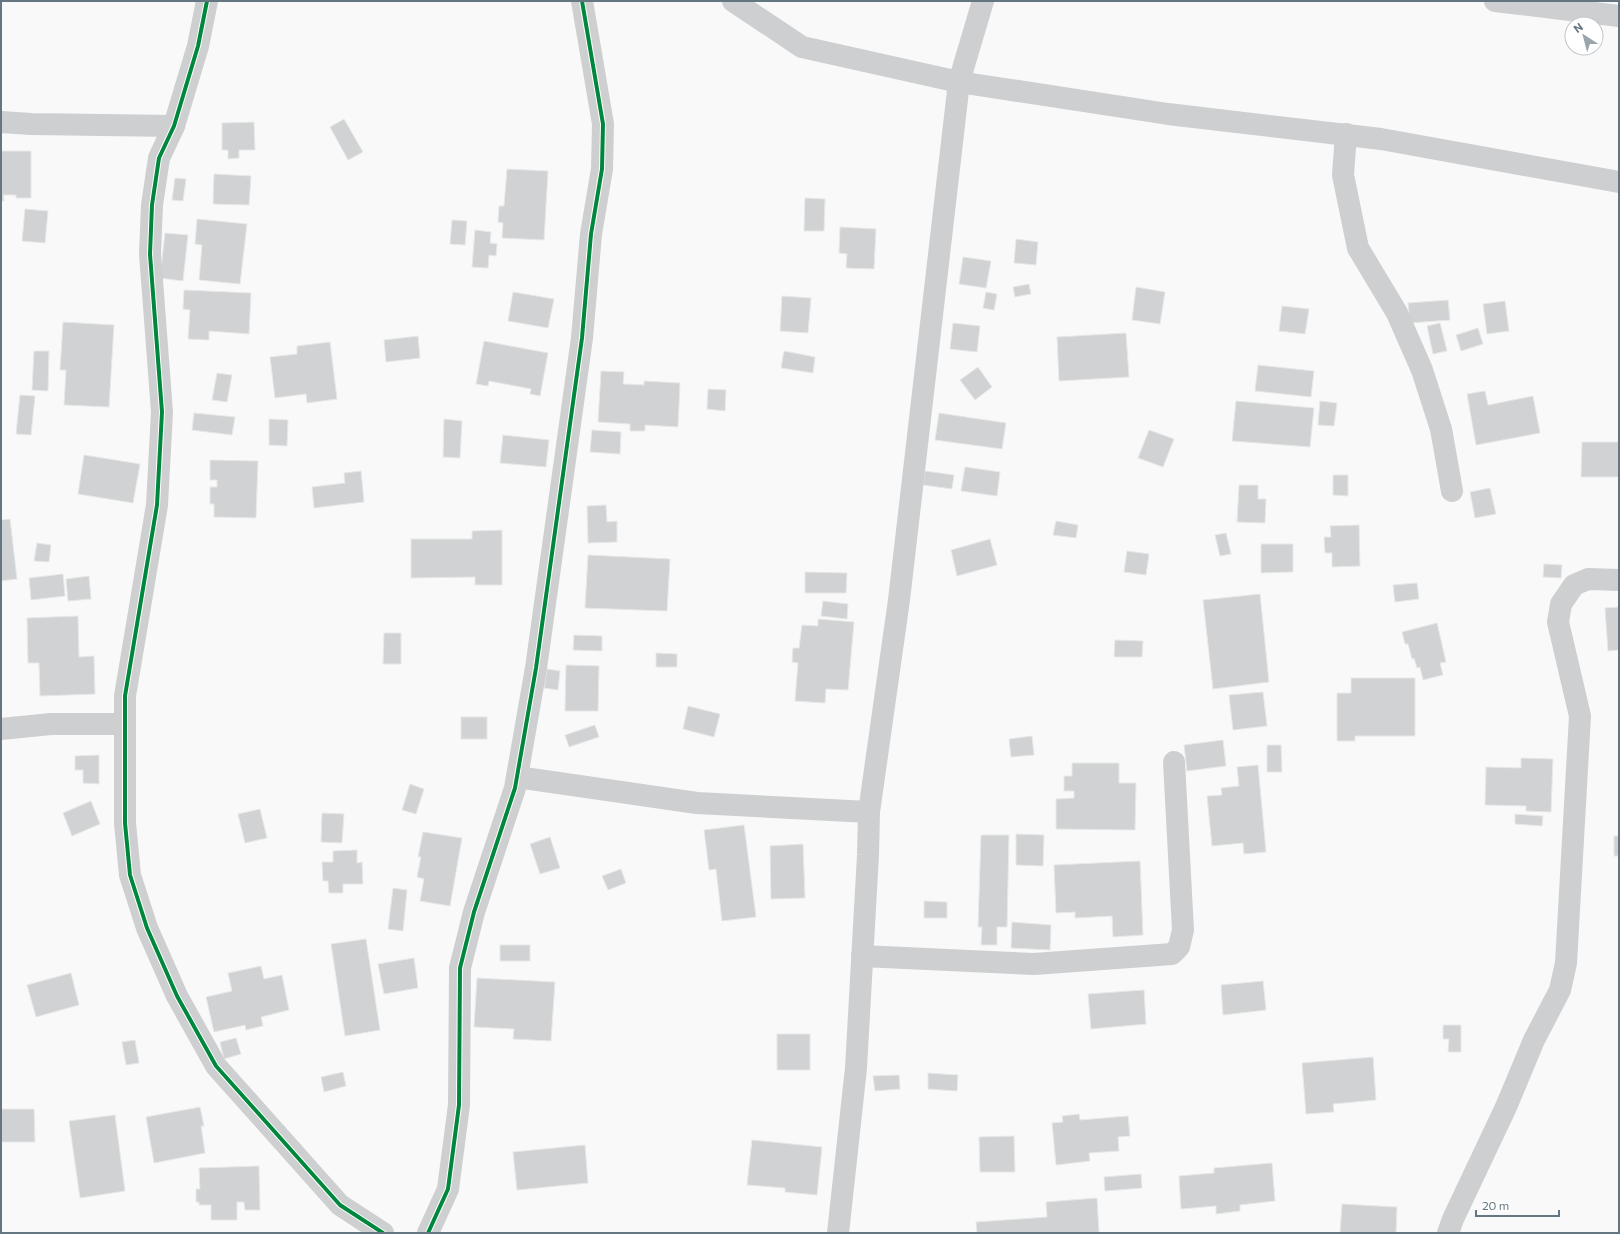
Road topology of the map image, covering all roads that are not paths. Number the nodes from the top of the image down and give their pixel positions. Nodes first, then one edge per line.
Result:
1 (207, 1) edge
2 (582, 1) edge
3 (733, 1) edge
4 (983, 1) edge
5 (1495, 1) edge
6 (1619, 16) edge
7 (959, 82) junction
8 (1, 122) edge
9 (174, 126) junction
10 (1346, 134) junction
11 (1619, 182) edge
12 (1452, 491) dead end
13 (1619, 580) edge
14 (125, 724) junction
15 (1, 729) edge
16 (1174, 762) dead end
17 (517, 777) junction
18 (869, 812) junction
19 (862, 956) junction
20 (383, 1233) edge
21 (428, 1233) edge
22 (838, 1233) edge
23 (1448, 1233) edge

1 - 9 street
2 - 17 street
3 - 7 street
4 - 7 street
5 - 6 street
7 - 10 street
7 - 18 street
8 - 9 street
9 - 14 street
10 - 11 street
10 - 12 street
13 - 23 street
14 - 15 street
14 - 20 street
16 - 19 street
17 - 18 street
17 - 21 street
18 - 19 street
19 - 22 street

